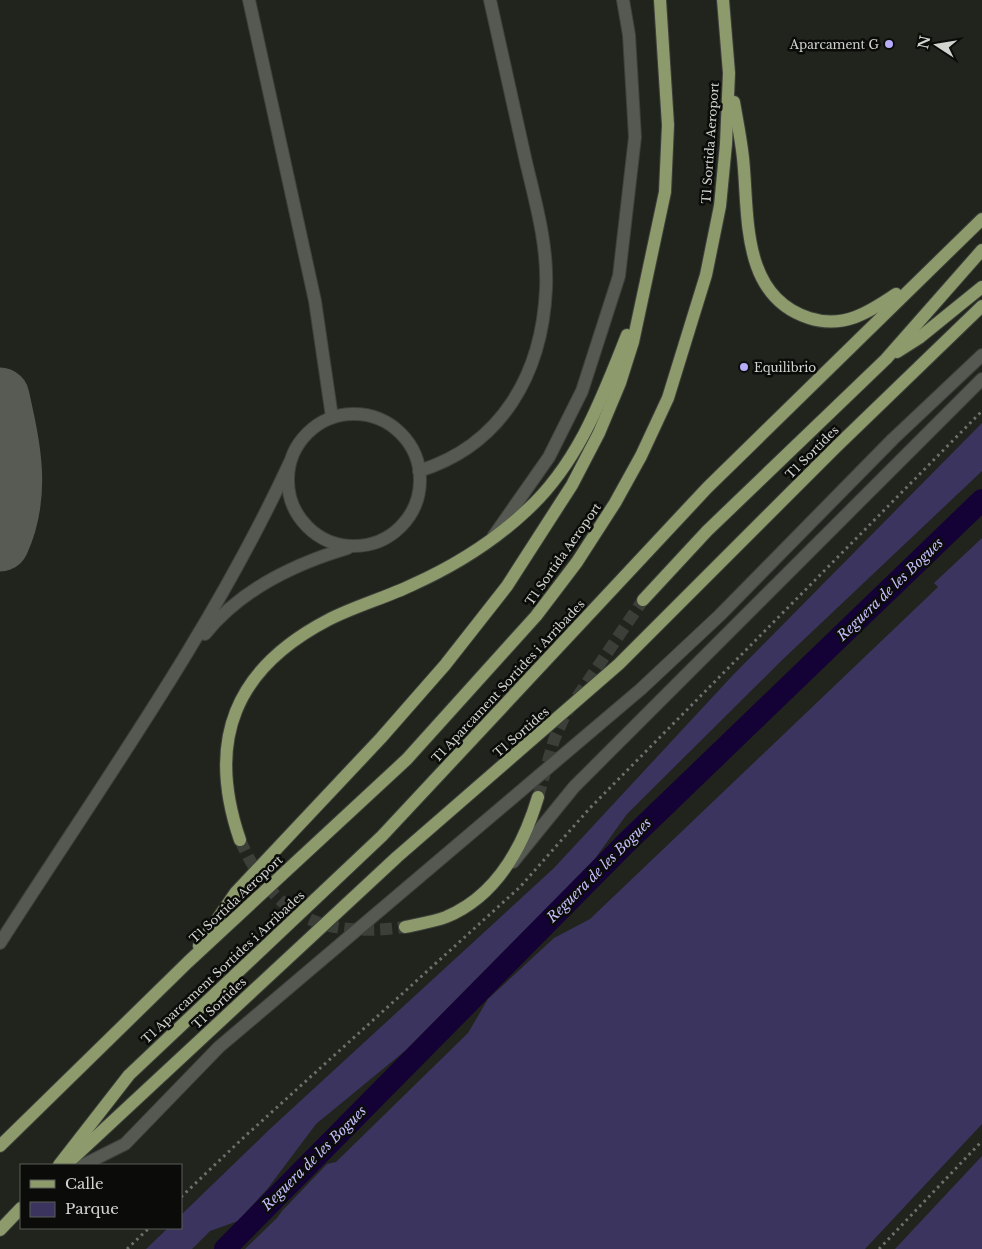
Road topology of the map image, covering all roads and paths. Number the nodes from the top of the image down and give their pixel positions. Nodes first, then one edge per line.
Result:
1 (249, 0) edge
2 (490, 0) edge
3 (623, 0) edge
4 (660, 0) edge
5 (723, 0) edge
6 (729, 72) junction
7 (982, 219) edge
8 (982, 250) edge
9 (926, 272) junction
10 (982, 287) edge
11 (645, 291) junction
12 (982, 306) edge
13 (982, 355) edge
14 (886, 359) junction
15 (982, 379) edge
16 (982, 411) edge
17 (332, 417) junction
18 (290, 462) junction
19 (419, 471) junction
20 (493, 537) junction
21 (355, 546) junction
22 (643, 600) tunnel mouth
23 (186, 657) junction
24 (538, 797) tunnel mouth
25 (240, 840) tunnel mouth
26 (501, 875) junction
27 (405, 927) tunnel mouth
28 (0, 943) edge
29 (188, 962) junction
30 (982, 1141) edge
31 (0, 1146) edge
32 (60, 1164) edge
33 (66, 1164) edge
34 (85, 1164) edge
35 (182, 1196) edge
36 (20, 1209) edge
37 (148, 1229) edge
38 (0, 1230) edge
39 (127, 1249) edge
40 (879, 1249) edge

1 - 17 lane
2 - 19 lane
3 - 20 lane
4 - 11 main road, T1 Sortida Aeroport
5 - 6 main road, T1 Sortida Aeroport
6 - 9 main road
6 - 29 main road, T1 Sortida Aeroport
7 - 9 main road, T1 Aparcament Sortides i Arribades
8 - 14 main road
9 - 32 main road, T1 Aparcament Sortides i Arribades
10 - 14 main road
11 - 20 main road
11 - 29 main road, T1 Sortida Aeroport
12 - 33 main road, T1 Sortides
13 - 34 lane
14 - 22 main road
15 - 26 lane
16 - 35 path
17 - 18 lane
17 - 19 lane
18 - 21 lane
18 - 23 lane
19 - 21 lane
20 - 25 main road
21 - 23 lane
23 - 28 lane
24 - 26 main road
26 - 27 main road
29 - 31 main road
30 - 40 path
36 - 38 main road
37 - 39 path

